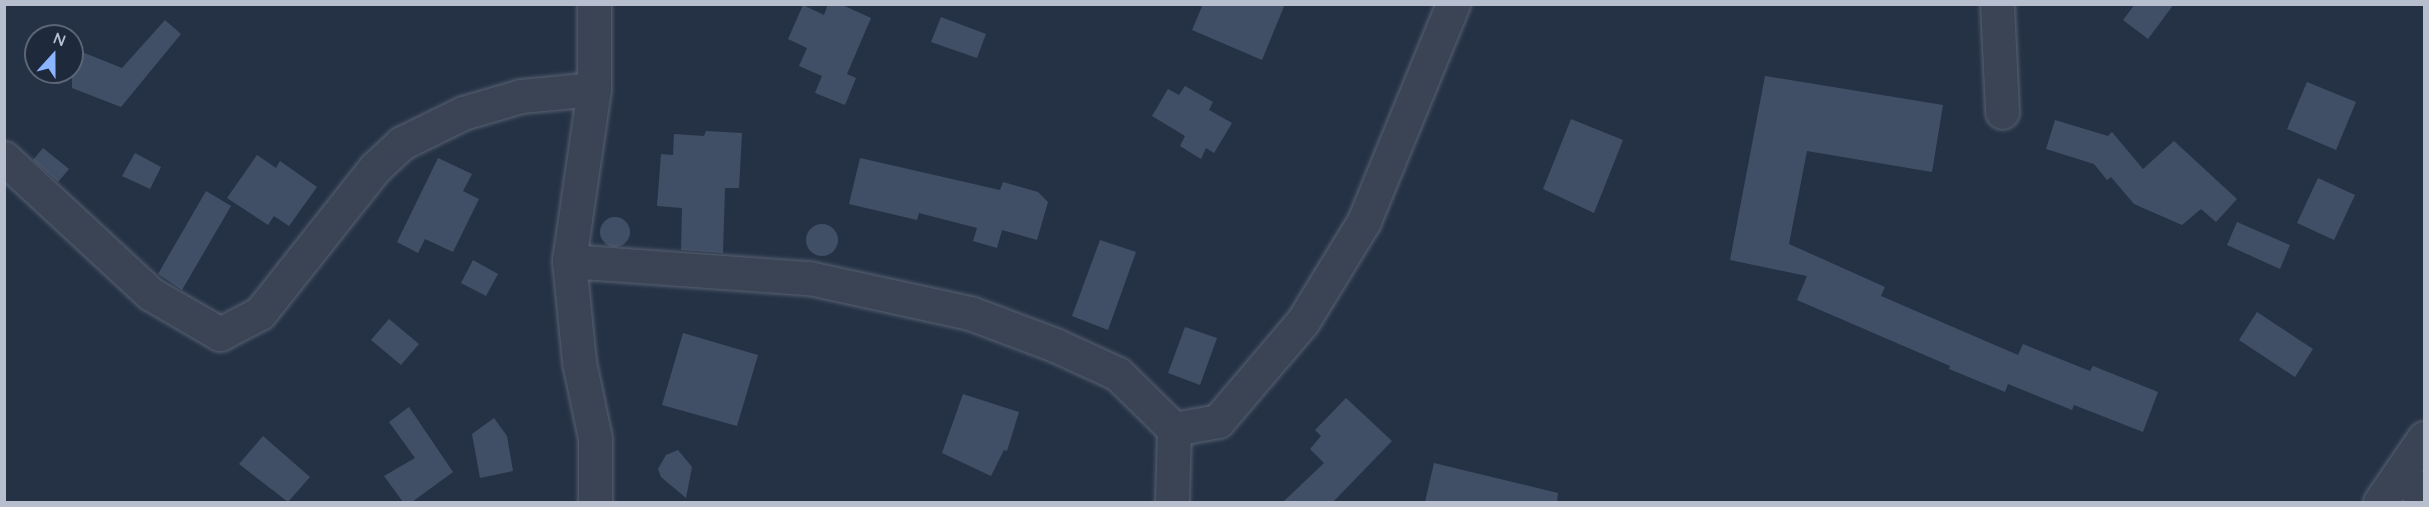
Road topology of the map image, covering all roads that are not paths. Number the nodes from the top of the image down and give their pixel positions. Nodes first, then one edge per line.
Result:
1 (594, 4) edge
2 (1453, 4) edge
3 (1998, 4) edge
4 (594, 89) junction
5 (2002, 112) dead end
6 (4, 158) edge
7 (569, 261) junction
8 (1174, 429) junction
9 (2424, 438) edge
10 (2402, 472) junction
11 (2424, 498) edge
12 (595, 502) edge
13 (1172, 502) edge
14 (2380, 502) edge

1 - 4 street
2 - 8 street
3 - 5 street
4 - 6 street
4 - 7 street
7 - 8 street
7 - 12 street
8 - 13 street
9 - 10 street
10 - 11 street
10 - 14 street

